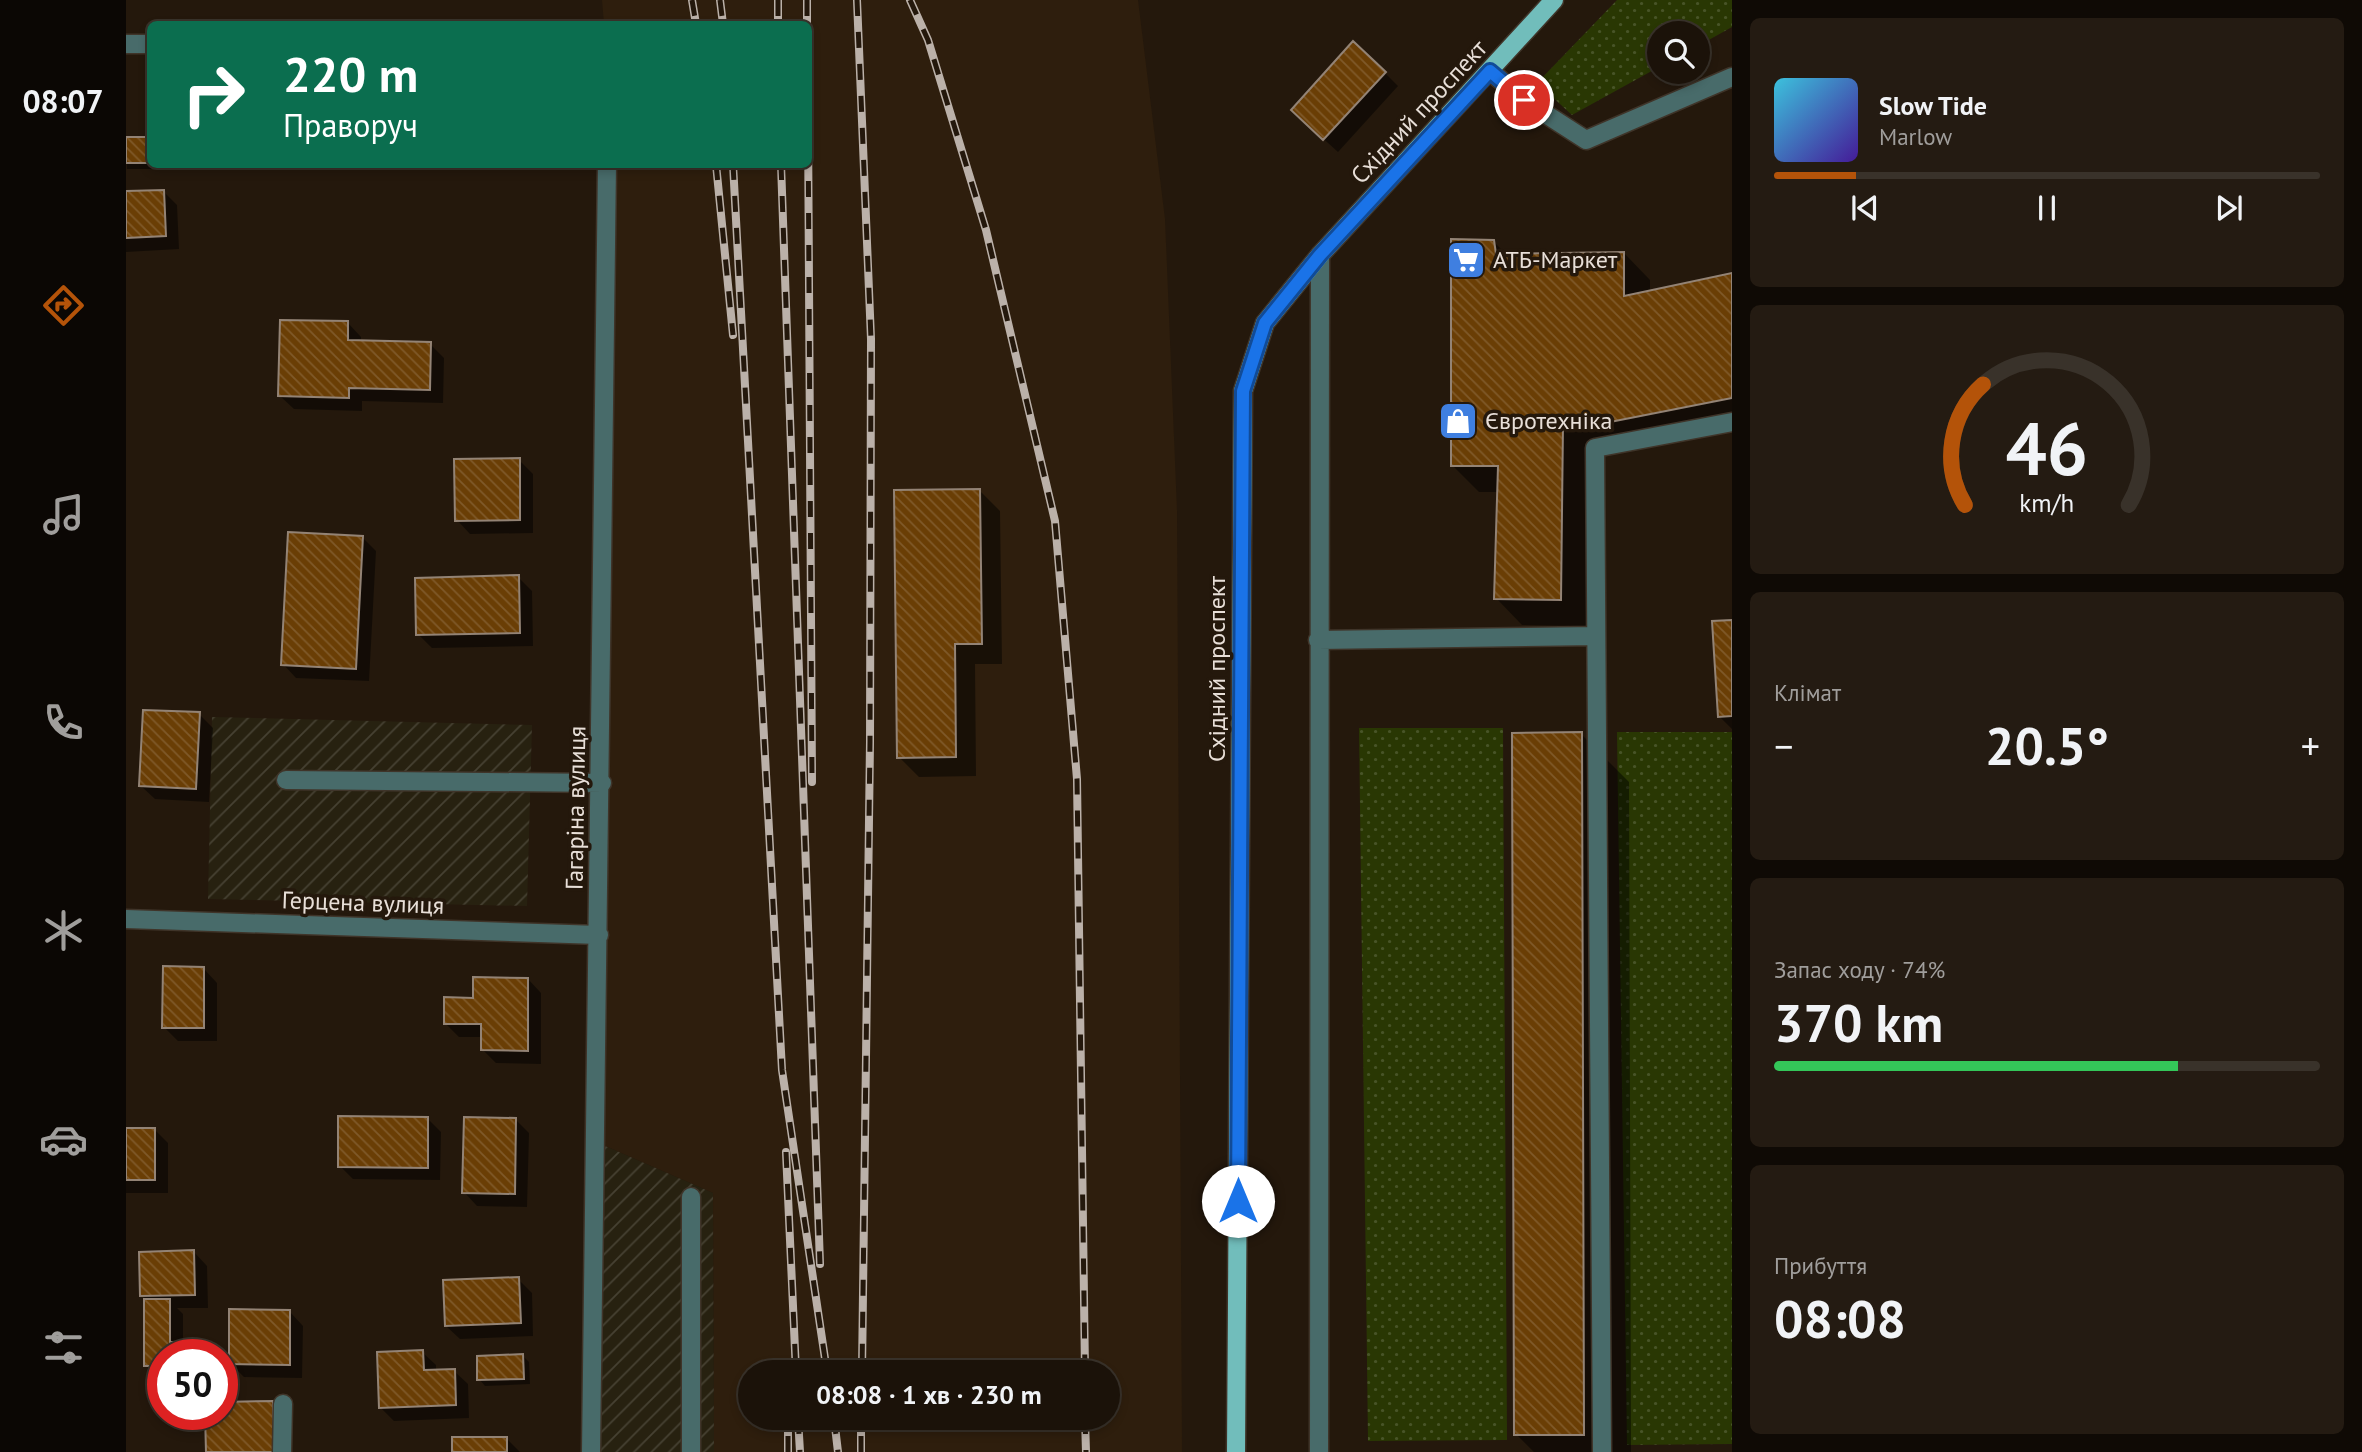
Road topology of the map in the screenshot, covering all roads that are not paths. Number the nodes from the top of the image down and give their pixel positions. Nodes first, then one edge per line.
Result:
1 (1554, 0) edge
2 (126, 44) edge
3 (147, 44) edge
4 (1490, 71) junction
5 (1732, 77) edge
6 (607, 168) edge
7 (1320, 255) junction
8 (1732, 422) edge
9 (1596, 636) junction
10 (1318, 640) junction
11 (286, 780) dead end
12 (602, 783) junction
13 (126, 919) edge
14 (599, 935) junction
15 (691, 1198) dead end
16 (283, 1404) dead end
17 (282, 1452) edge
18 (591, 1452) edge
19 (691, 1452) edge
20 (1236, 1452) edge
21 (1319, 1452) edge
22 (1602, 1452) edge

1 - 4 main road, Східний проспект
2 - 3 street
4 - 5 street
4 - 7 main road, Східний проспект
6 - 12 street, Гагаріна вулиця
7 - 10 street
7 - 20 main road, Східний проспект
8 - 9 street
9 - 10 street
9 - 22 street
10 - 21 street
11 - 12 street
12 - 14 street, Гагаріна вулиця
13 - 14 street, Герцена вулиця
14 - 18 street, Гагаріна вулиця
15 - 19 street
16 - 17 street

